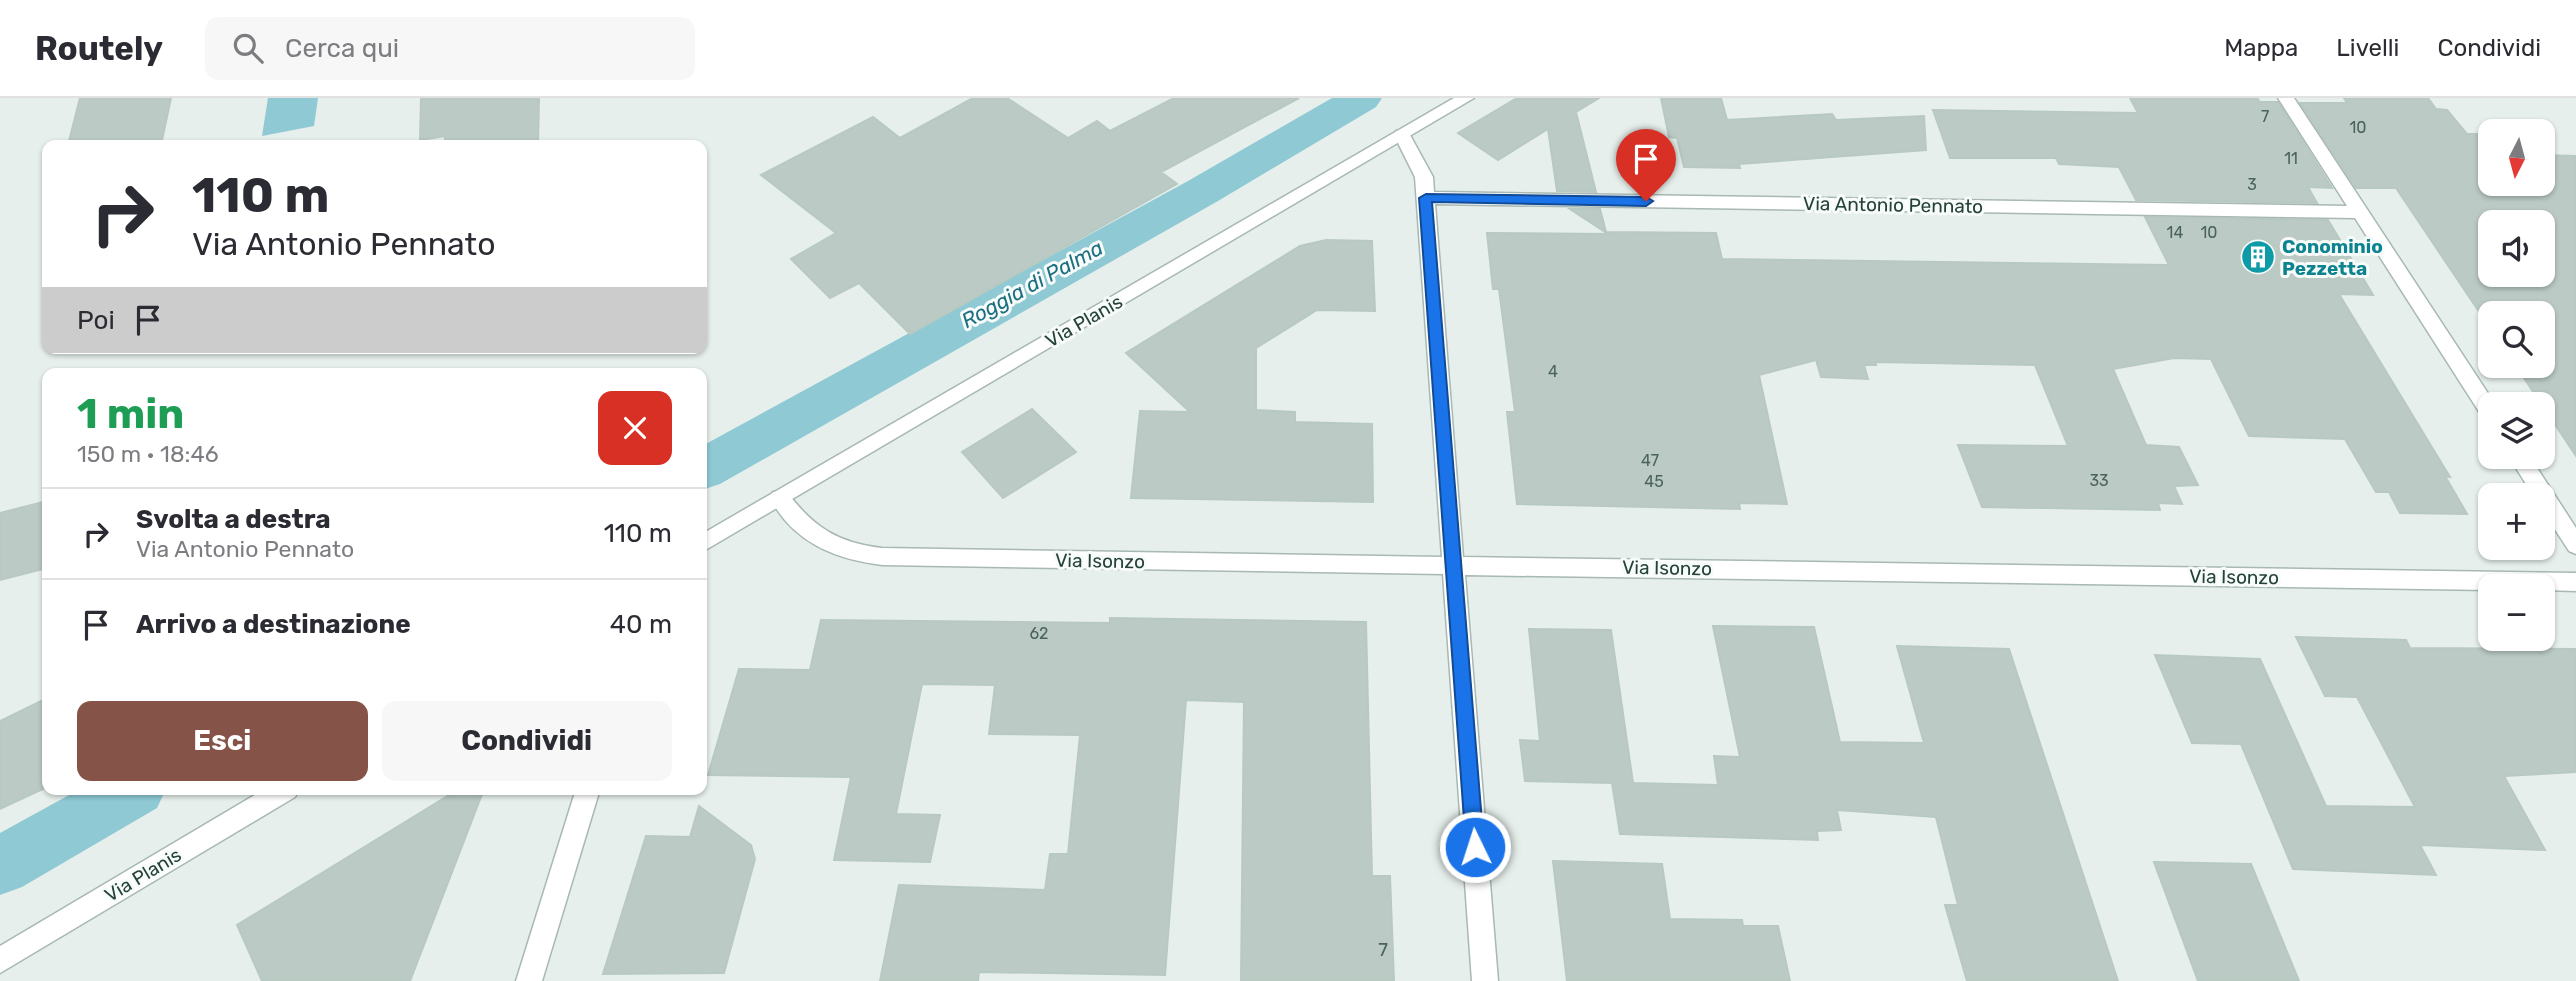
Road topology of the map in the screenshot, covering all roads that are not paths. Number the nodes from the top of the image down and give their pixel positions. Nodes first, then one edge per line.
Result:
1 (1466, 98) edge
2 (2286, 98) edge
3 (1402, 135) junction
4 (1426, 198) junction
5 (2360, 212) junction
6 (2478, 394) edge
7 (2527, 469) edge
8 (780, 498) junction
9 (707, 541) edge
10 (2576, 545) edge
11 (1454, 565) junction
12 (2576, 582) edge
13 (277, 795) edge
14 (586, 795) edge
15 (0, 960) edge
16 (529, 981) edge
17 (1485, 981) edge

1 - 3 street, Via Planis
2 - 5 street
3 - 4 street
3 - 8 street, Via Planis
4 - 5 street, Via Antonio Pennato
4 - 11 street
5 - 6 street
7 - 10 street
8 - 9 street, Via Planis
8 - 11 street, Via Isonzo
11 - 12 street, Via Isonzo
11 - 17 street
13 - 15 street, Via Planis
14 - 16 street

